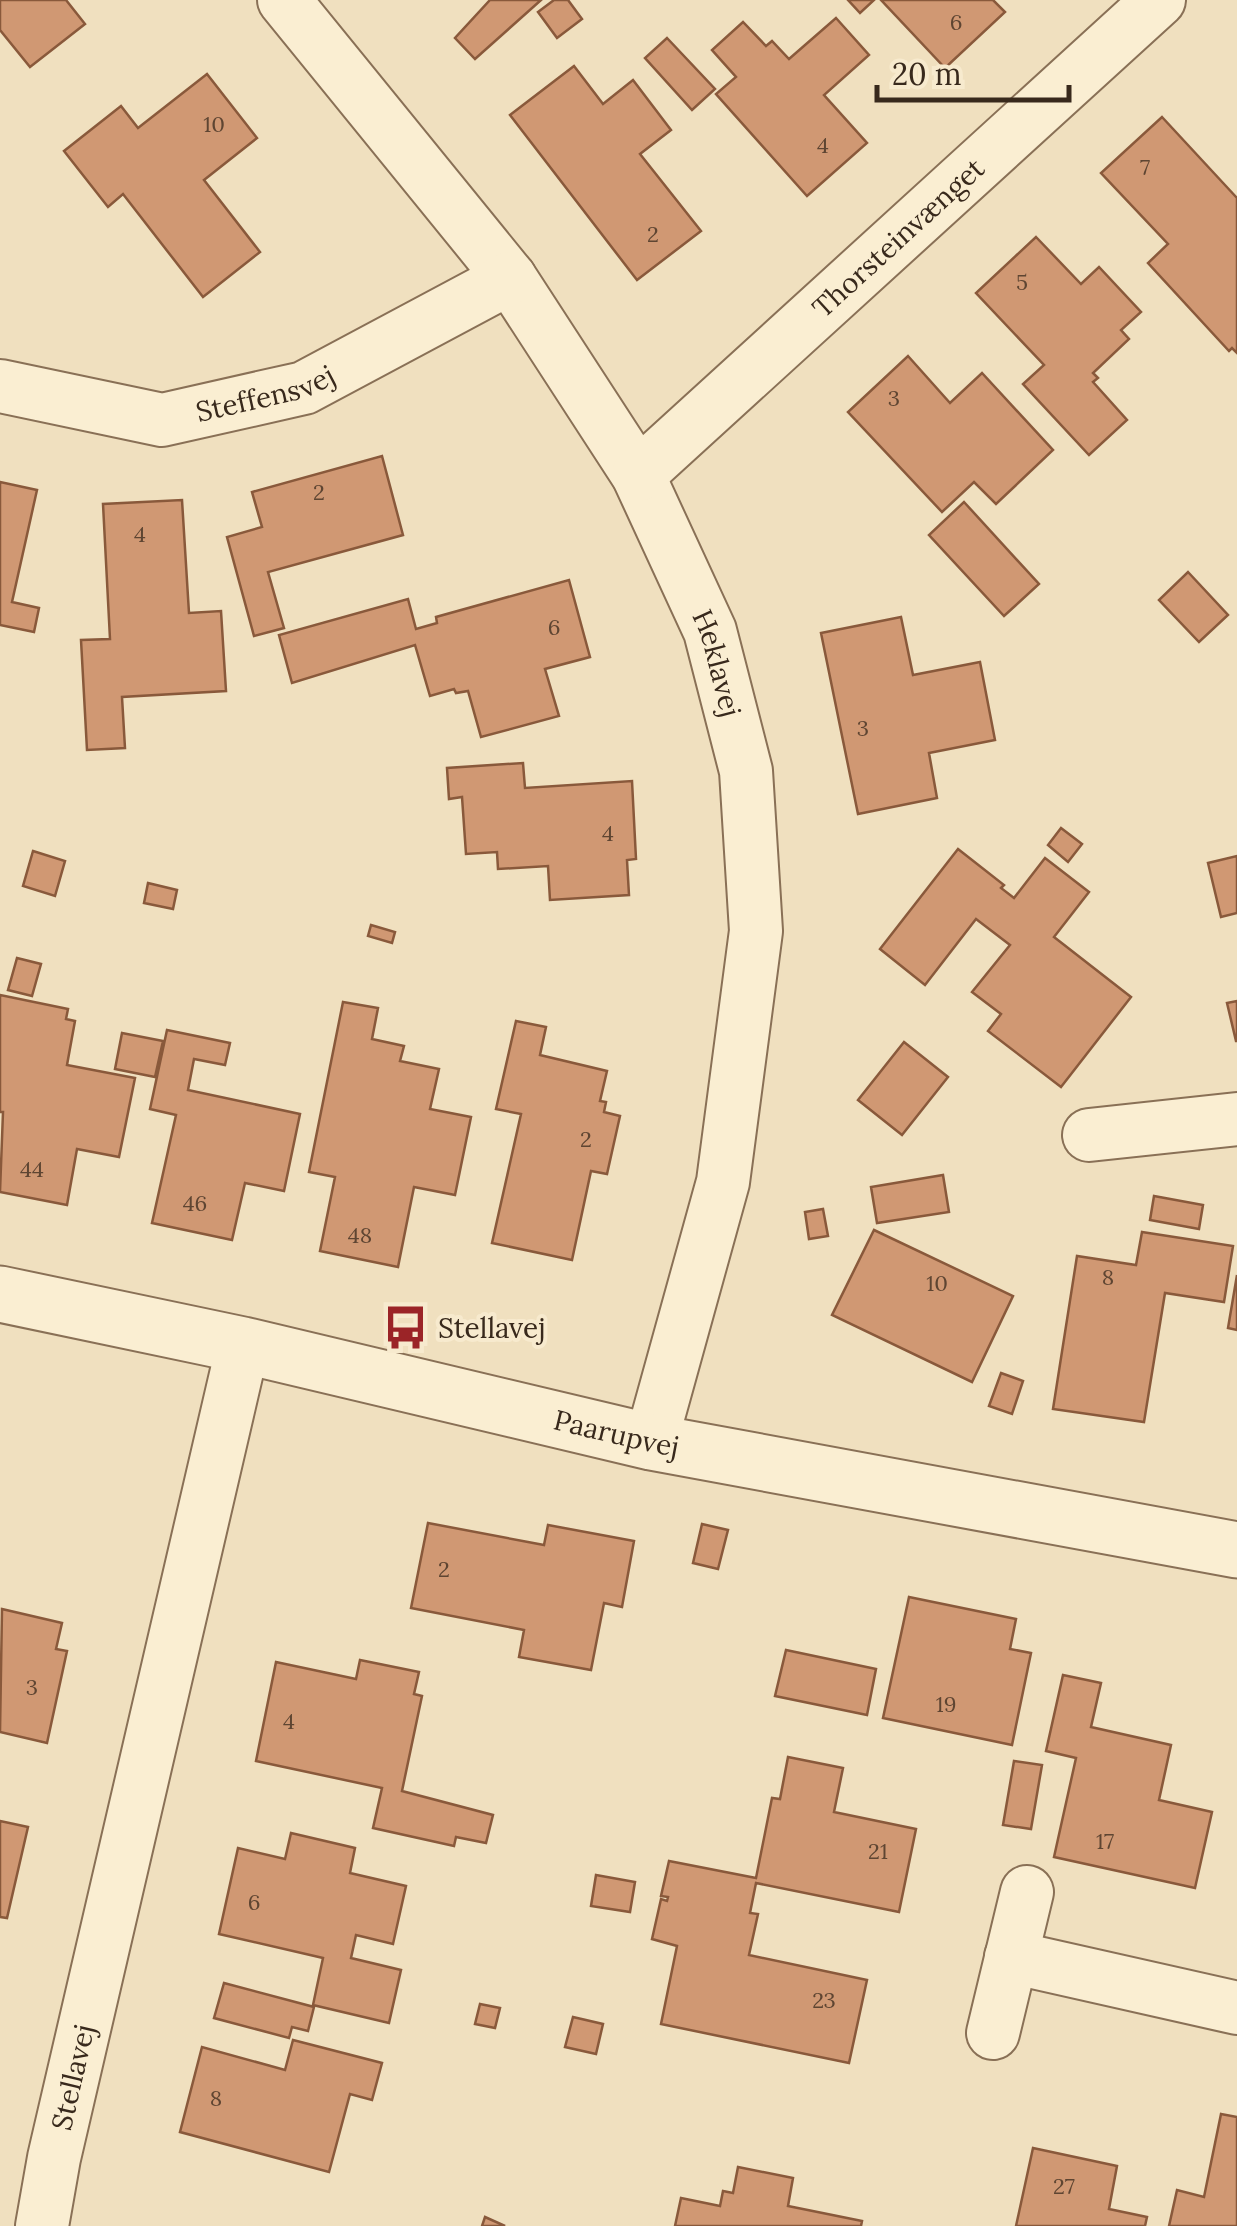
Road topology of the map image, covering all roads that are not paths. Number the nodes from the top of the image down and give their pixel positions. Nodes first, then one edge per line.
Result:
1 (284, 0) edge
2 (1158, 0) edge
3 (510, 278) junction
4 (0, 386) edge
5 (638, 476) junction
6 (1237, 1119) edge
7 (1088, 1136) dead end
8 (0, 1294) edge
9 (244, 1345) junction
10 (651, 1442) junction
11 (1237, 1550) edge
12 (1027, 1892) dead end
13 (1012, 1956) junction
14 (1237, 2008) edge
15 (993, 2033) dead end
16 (42, 2226) edge

1 - 3 street, Heklavej
2 - 5 street, Thorsteinvænget
3 - 4 street, Steffensvej
3 - 5 street, Heklavej
5 - 10 street, Heklavej
6 - 7 street
8 - 9 street, Paarupvej
9 - 10 street, Paarupvej
9 - 16 street, Stellavej
10 - 11 street, Paarupvej
12 - 13 street
13 - 14 street
13 - 15 street

